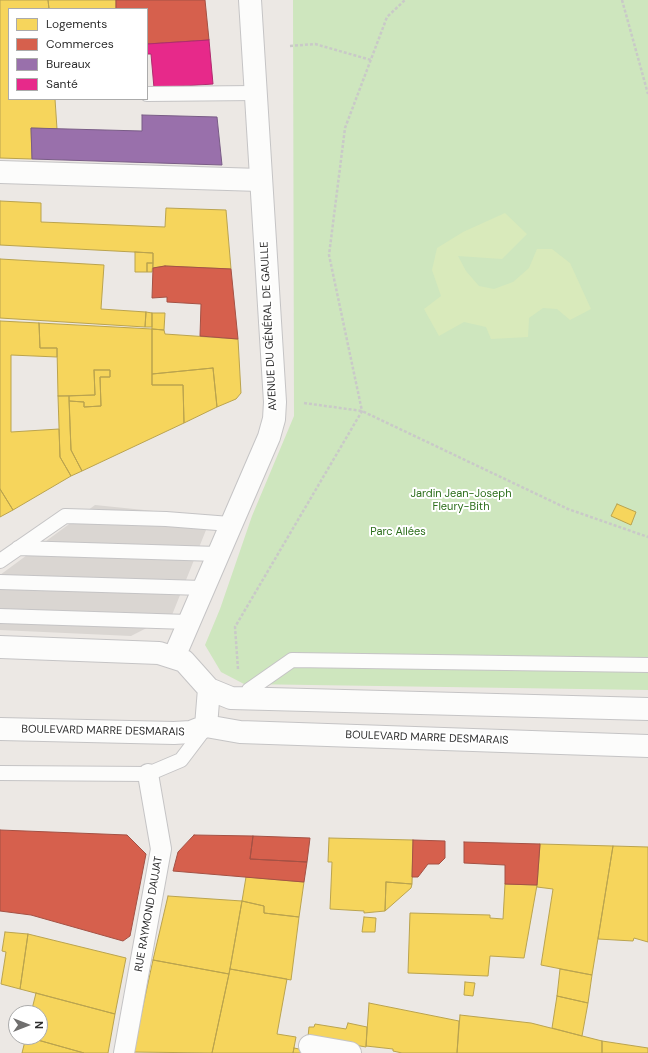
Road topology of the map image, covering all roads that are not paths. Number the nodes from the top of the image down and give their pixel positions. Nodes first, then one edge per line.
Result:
1 (250, 0) edge
2 (256, 93) junction
3 (148, 94) edge
4 (0, 172) edge
5 (260, 180) junction
6 (230, 524) junction
7 (18, 548) junction
8 (218, 554) junction
9 (0, 561) edge
10 (0, 582) edge
11 (203, 588) junction
12 (0, 616) edge
13 (188, 622) junction
14 (0, 647) edge
15 (174, 657) junction
16 (648, 665) edge
17 (208, 689) junction
18 (239, 698) junction
19 (648, 709) edge
20 (206, 726) junction
21 (0, 729) edge
22 (648, 746) edge
23 (0, 773) edge
24 (148, 774) junction
25 (310, 1046) dead end
26 (124, 1053) edge
27 (350, 1053) edge

1 - 2 main road, AVENUE DU GÉNÉRAL DE GAULLE
2 - 3 lane
2 - 5 main road, AVENUE DU GÉNÉRAL DE GAULLE
4 - 5 main road
5 - 6 main road, AVENUE DU GÉNÉRAL DE GAULLE
6 - 7 lane
6 - 8 main road, AVENUE DU GÉNÉRAL DE GAULLE
7 - 8 lane
7 - 9 lane
8 - 11 main road, AVENUE DU GÉNÉRAL DE GAULLE
10 - 11 lane
11 - 13 main road, AVENUE DU GÉNÉRAL DE GAULLE
12 - 13 lane
13 - 15 main road, AVENUE DU GÉNÉRAL DE GAULLE
14 - 15 main road
15 - 17 main road
16 - 18 lane
17 - 18 main road
17 - 20 main road
18 - 19 main road
20 - 21 main road, BOULEVARD MARRE DESMARAIS
20 - 22 main road, BOULEVARD MARRE DESMARAIS
20 - 24 lane
23 - 24 lane
24 - 26 street, RUE RAYMOND DAUJAT
25 - 27 main road

